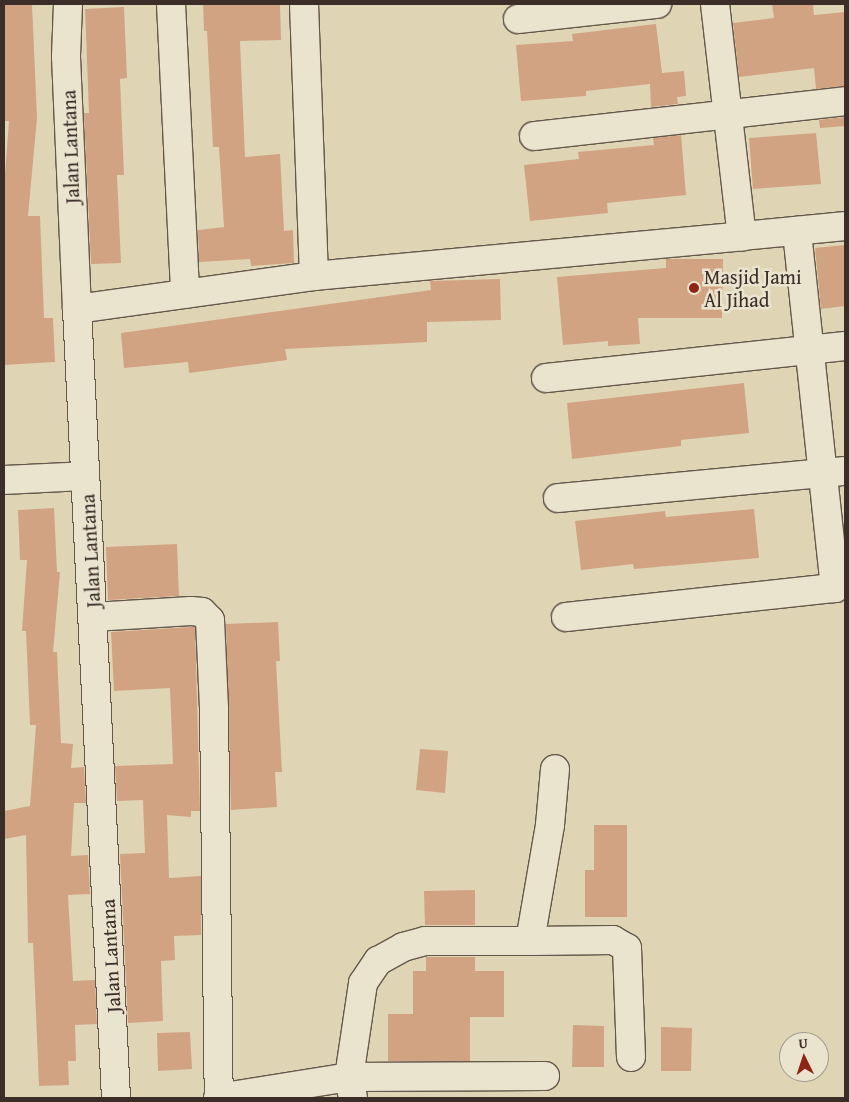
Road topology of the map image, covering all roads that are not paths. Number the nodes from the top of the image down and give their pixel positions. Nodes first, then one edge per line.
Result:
1 (68, 4) edge
2 (172, 4) edge
3 (304, 4) edge
4 (657, 4) edge
5 (714, 4) edge
6 (518, 19) dead end
7 (845, 101) edge
8 (728, 116) junction
9 (534, 136) dead end
10 (845, 226) edge
11 (797, 231) junction
12 (742, 236) junction
13 (314, 276) junction
14 (186, 294) junction
15 (77, 309) junction
16 (845, 346) edge
17 (810, 350) junction
18 (546, 378) dead end
19 (834, 472) edge
20 (86, 476) junction
21 (4, 480) edge
22 (558, 498) dead end
23 (842, 591) edge
24 (93, 617) junction
25 (566, 617) dead end
26 (555, 769) dead end
27 (530, 941) junction
28 (631, 1057) dead end
29 (545, 1076) dead end
30 (351, 1088) edge
31 (116, 1098) edge
32 (225, 1098) edge

1 - 15 street, Jalan Lantana
2 - 14 street
3 - 13 street
4 - 6 street
5 - 8 street
7 - 8 street
8 - 9 street
8 - 12 street
10 - 11 street
11 - 12 street
11 - 17 street
12 - 13 street
13 - 14 street
14 - 15 street
15 - 20 street, Jalan Lantana
16 - 17 street
17 - 18 street
17 - 19 street
19 - 22 street
19 - 23 street
20 - 21 street
20 - 24 street, Jalan Lantana
23 - 25 street
24 - 31 street, Jalan Lantana
24 - 32 street
26 - 27 street
27 - 28 street
27 - 30 street
29 - 30 street
30 - 32 street

